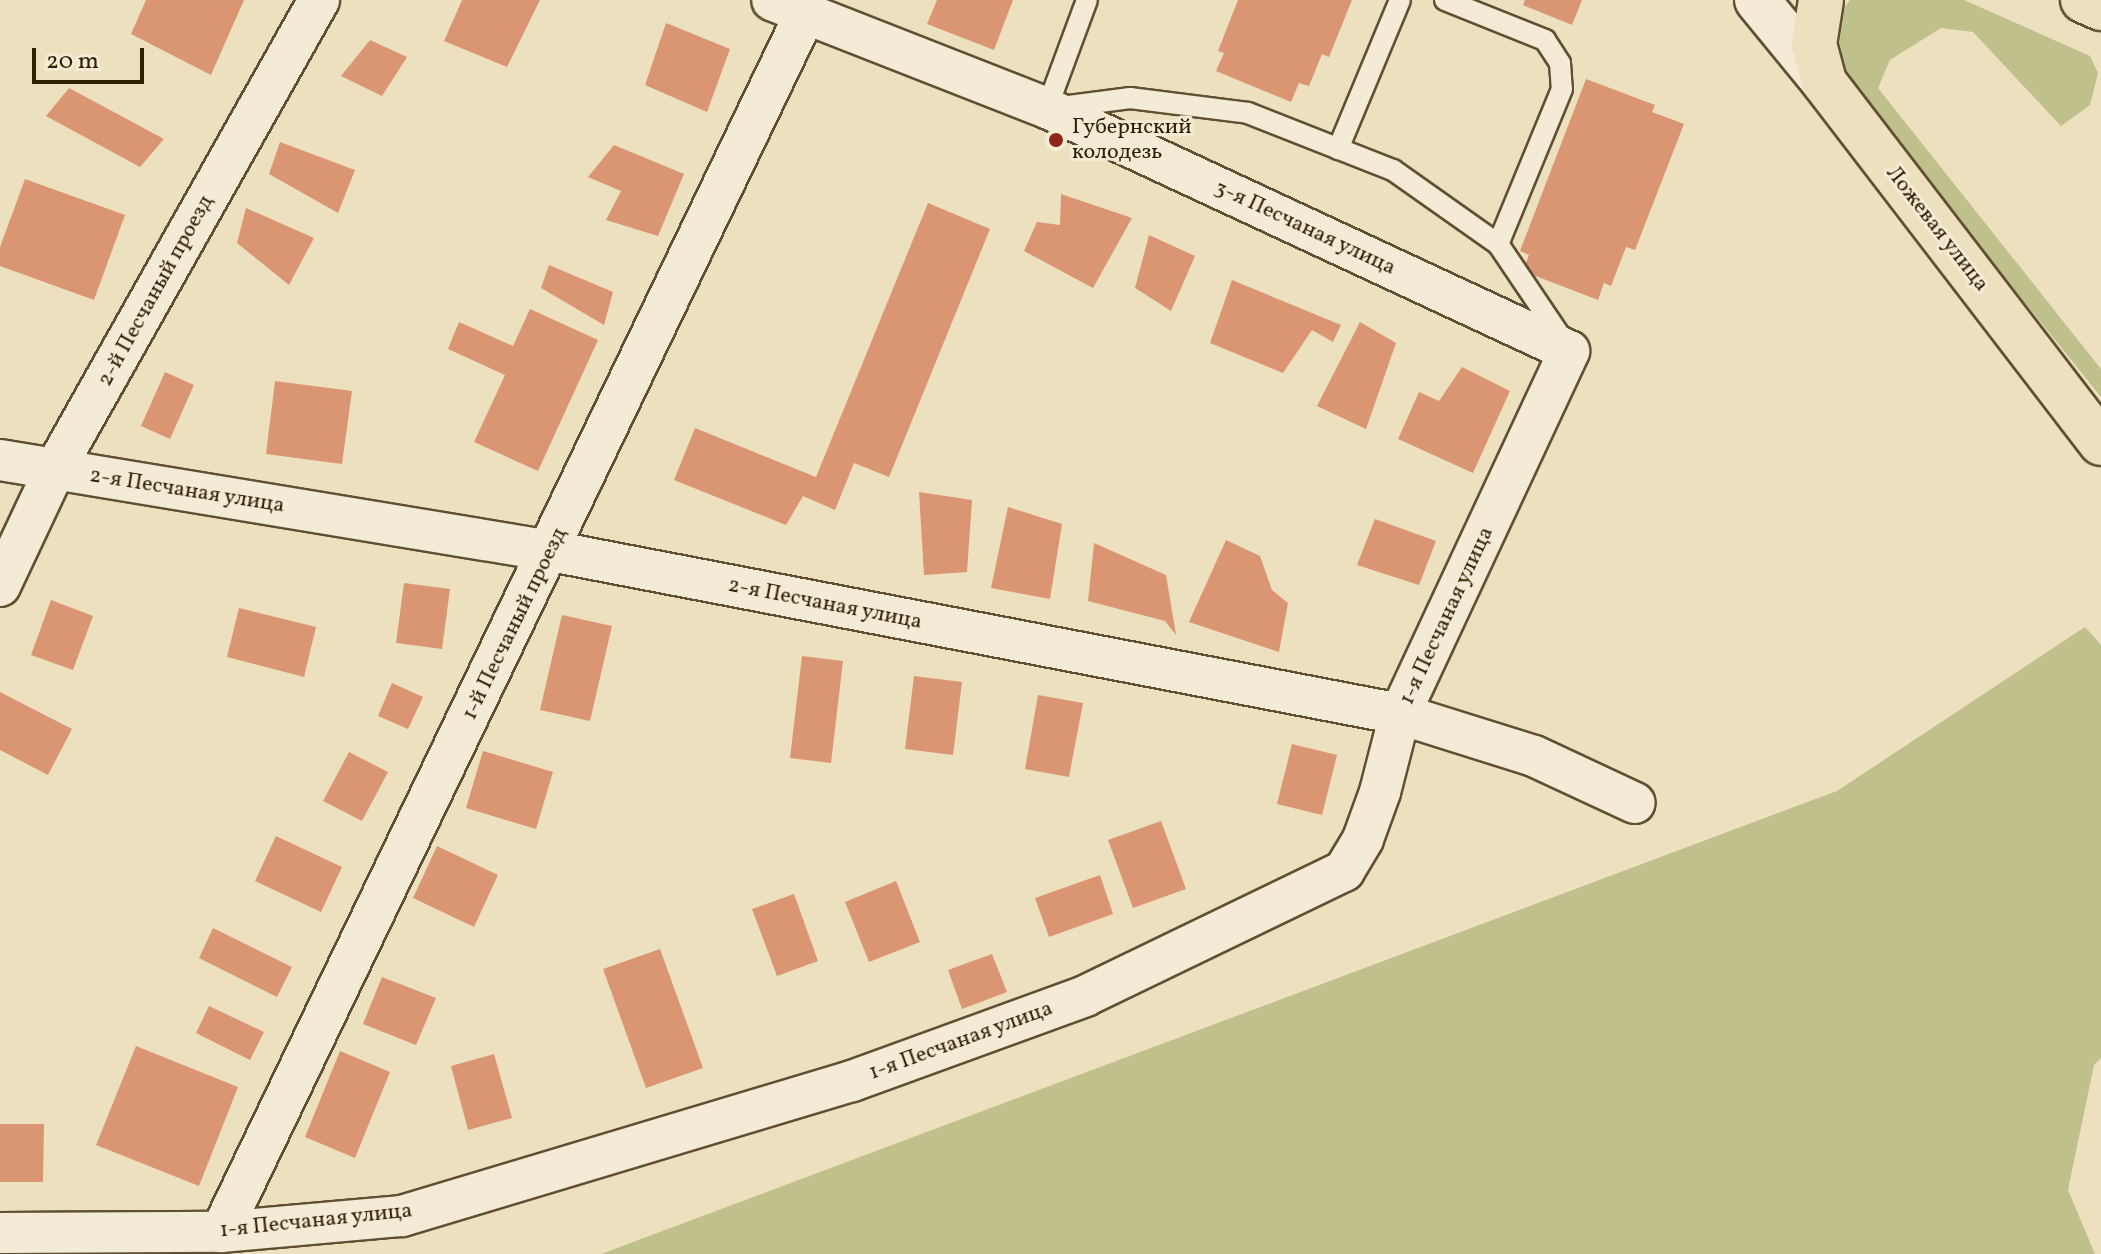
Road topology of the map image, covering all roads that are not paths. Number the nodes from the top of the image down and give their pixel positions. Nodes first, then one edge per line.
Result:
1 (319, 0) edge
2 (1087, 0) edge
3 (1400, 0) edge
4 (1445, 0) edge
5 (1757, 0) edge
6 (1821, 0) edge
7 (2083, 0) edge
8 (788, 7) edge
9 (1490, 8) edge
10 (2101, 8) edge
11 (1824, 82) junction
12 (1048, 108) junction
13 (1338, 149) junction
14 (1498, 244) junction
15 (1569, 351) junction
16 (2101, 443) edge
17 (0, 460) edge
18 (55, 469) junction
19 (551, 551) junction
20 (0, 586) edge
21 (1400, 714) junction
22 (1635, 803) dead end
23 (221, 1232) junction
24 (0, 1233) edge

1 - 18 street, 2-й Песчаный проезд
2 - 12 lane
3 - 13 lane
4 - 9 lane
5 - 11 main road
6 - 11 main road, Ложевая улица
7 - 10 main road
8 - 12 street, 3-я Песчаная улица
8 - 19 street, 1-й Песчаный проезд
9 - 14 lane
11 - 16 main road, Ложевая улица
12 - 13 lane
12 - 15 street, 3-я Песчаная улица
13 - 14 lane
14 - 15 lane
15 - 21 street, 1-я Песчаная улица
17 - 18 street, 2-я Песчаная улица
18 - 19 street, 2-я Песчаная улица
18 - 20 street, 2-й Песчаный проезд
19 - 21 street, 2-я Песчаная улица
19 - 23 street, 1-й Песчаный проезд
21 - 22 street, 2-я Песчаная улица
21 - 23 street, 1-я Песчаная улица
23 - 24 street, 1-я Песчаная улица

